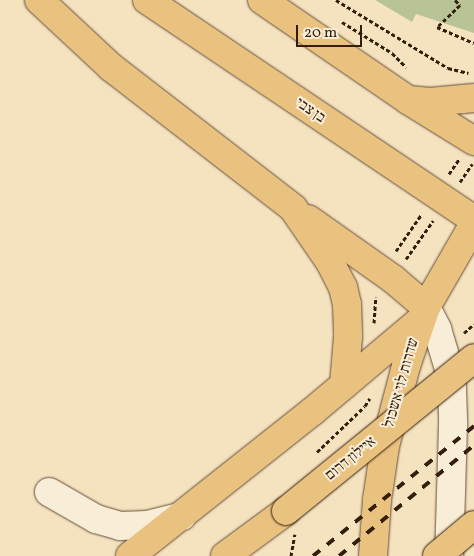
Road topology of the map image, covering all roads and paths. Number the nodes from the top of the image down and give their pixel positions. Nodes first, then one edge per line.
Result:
1 (39, 0) edge
2 (147, 0) edge
3 (262, 0) edge
4 (336, 0) edge
5 (455, 0) edge
6 (338, 19) dead end
7 (474, 43) edge
8 (411, 73) dead end
9 (474, 74) edge
10 (474, 98) edge
11 (408, 100) junction
12 (474, 141) edge
13 (293, 208) junction
14 (474, 222) edge
15 (423, 314) junction
16 (474, 358) edge
17 (344, 385) junction
18 (49, 492) dead end
19 (182, 516) junction
20 (474, 525) edge
21 (130, 556) edge
22 (225, 556) edge
23 (373, 556) edge
24 (437, 556) edge
25 (449, 556) edge

1 - 13 main road
2 - 14 main road, בן צבי
3 - 11 main road
4 - 9 path
5 - 7 path
6 - 8 path
10 - 11 main road
11 - 12 main road
13 - 15 main road
13 - 17 main road
14 - 15 main road, שדרות לוי אשכול
15 - 17 main road
15 - 23 main road, שדרות לוי אשכול
15 - 25 lane
16 - 22 main road, איילון דרום, bridge
17 - 19 main road
18 - 19 lane
19 - 21 main road
20 - 24 main road, bridge

